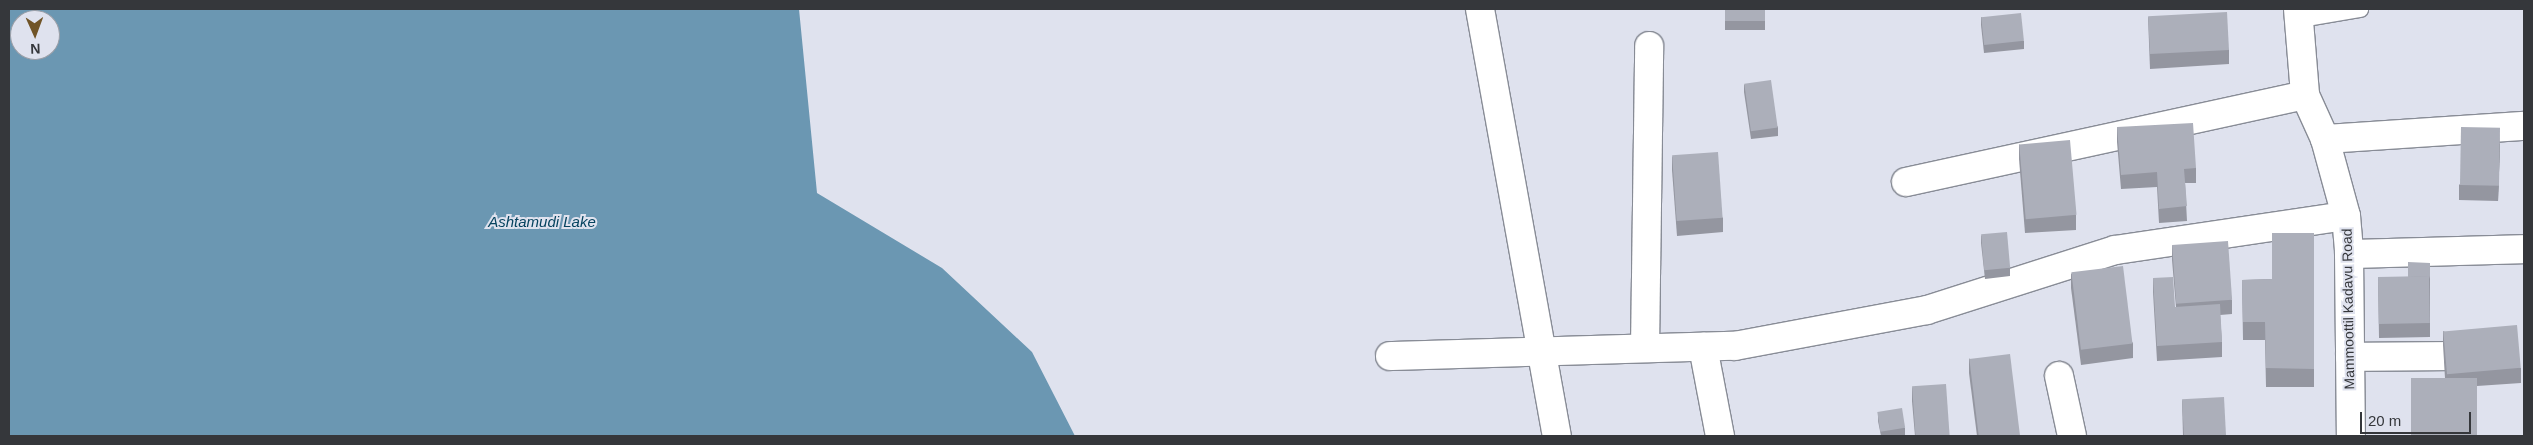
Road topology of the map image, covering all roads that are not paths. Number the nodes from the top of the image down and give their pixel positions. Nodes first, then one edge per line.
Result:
1 (1480, 9) edge
2 (2360, 9) edge
3 (2299, 14) edge
4 (1649, 46) dead end
5 (2304, 95) junction
6 (2523, 126) dead end
7 (2325, 139) junction
8 (1906, 182) dead end
9 (2346, 216) junction
10 (2524, 248) edge
11 (2349, 254) junction
12 (1703, 347) junction
13 (1645, 348) junction
14 (1542, 351) junction
15 (1390, 356) dead end
16 (2471, 356) edge
17 (2350, 357) junction
18 (2059, 376) dead end
19 (1557, 436) edge
20 (1720, 436) edge
21 (2072, 436) edge
22 (2351, 436) edge

1 - 14 street
2 - 3 lane
3 - 5 street, Mammoottil Kadavu Road
4 - 13 street
5 - 7 street, Mammoottil Kadavu Road
5 - 8 street
6 - 7 street
7 - 9 street, Mammoottil Kadavu Road
9 - 11 street, Mammoottil Kadavu Road
9 - 12 street
10 - 11 street
11 - 17 street, Mammoottil Kadavu Road
12 - 13 street
12 - 20 street
13 - 14 street
14 - 15 street
14 - 19 street
16 - 17 street
17 - 22 street, Mammoottil Kadavu Road
18 - 21 street

